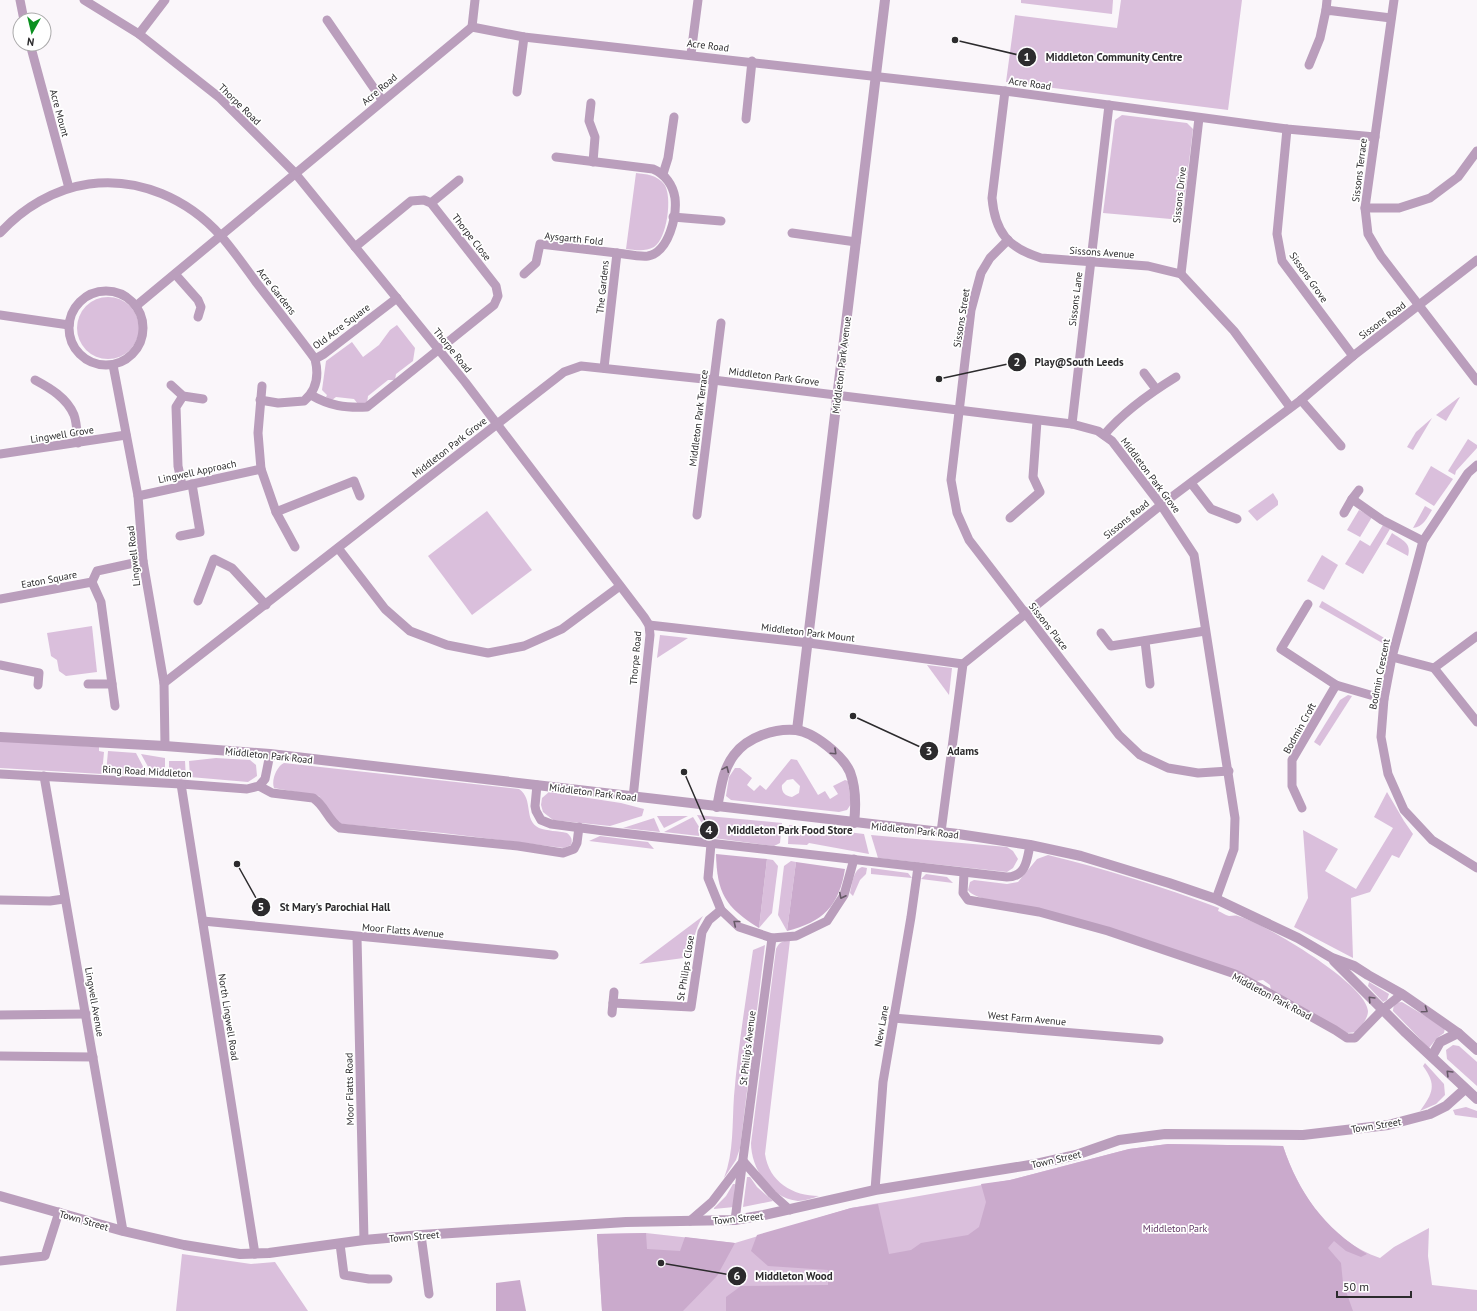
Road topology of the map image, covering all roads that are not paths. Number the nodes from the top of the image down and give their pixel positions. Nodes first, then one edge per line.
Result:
1 (20, 0) edge
2 (84, 0) edge
3 (165, 0) edge
4 (475, 0) edge
5 (698, 0) edge
6 (885, 0) edge
7 (1327, 0) edge
8 (1394, 0) edge
9 (1326, 10) junction
10 (22, 12) edge
11 (1391, 18) junction
12 (326, 20) dead end
13 (472, 26) junction
14 (139, 34) junction
15 (524, 37) junction
16 (32, 52) edge
17 (691, 54) junction
18 (752, 61) junction
19 (1309, 66) dead end
20 (876, 77) junction
21 (1005, 91) junction
22 (517, 92) dead end
23 (382, 100) junction
24 (591, 103) dead end
25 (1109, 105) junction
26 (674, 117) dead end
27 (1198, 118) junction
28 (746, 119) dead end
29 (1287, 129) junction
30 (1375, 137) junction
31 (1477, 151) edge
32 (556, 157) dead end
33 (593, 162) junction
34 (295, 173) junction
35 (663, 174) junction
36 (459, 180) dead end
37 (69, 188) junction
38 (431, 203) junction
39 (1366, 208) junction
40 (673, 217) junction
41 (721, 221) dead end
42 (0, 233) edge
43 (792, 233) dead end
44 (221, 236) junction
45 (1008, 240) junction
46 (856, 242) junction
47 (354, 247) junction
48 (617, 253) junction
49 (1477, 260) edge
50 (1090, 263) junction
51 (175, 274) junction
52 (524, 274) dead end
53 (1181, 274) junction
54 (396, 298) junction
55 (136, 306) junction
56 (1418, 306) junction
57 (0, 315) edge
58 (198, 317) dead end
59 (721, 323) dead end
60 (69, 325) junction
61 (438, 350) junction
62 (1353, 356) junction
63 (315, 359) junction
64 (113, 365) junction
65 (604, 368) junction
66 (1144, 373) dead end
67 (1176, 377) dead end
68 (35, 380) dead end
69 (713, 380) junction
70 (1477, 381) edge
71 (171, 385) dead end
72 (262, 386) dead end
73 (1156, 389) junction
74 (183, 396) junction
75 (311, 396) junction
76 (838, 396) junction
77 (203, 399) dead end
78 (260, 400) junction
79 (1301, 400) junction
80 (1290, 407) junction
81 (960, 410) junction
82 (1038, 420) junction
83 (497, 423) junction
84 (1072, 424) junction
85 (126, 435) junction
86 (1104, 435) junction
87 (78, 443) junction
88 (1341, 446) dead end
89 (0, 454) edge
90 (1477, 465) edge
91 (260, 469) junction
92 (1191, 483) junction
93 (192, 484) junction
94 (182, 485) junction
95 (1359, 490) dead end
96 (138, 496) junction
97 (360, 496) dead end
98 (1352, 498) junction
99 (1161, 505) junction
100 (276, 512) junction
101 (1344, 513) dead end
102 (697, 515) dead end
103 (1010, 518) dead end
104 (1236, 519) dead end
105 (180, 536) dead end
106 (1423, 541) junction
107 (295, 547) dead end
108 (338, 548) junction
109 (143, 561) junction
110 (92, 582) junction
111 (620, 586) junction
112 (0, 599) edge
113 (198, 601) dead end
114 (1308, 604) dead end
115 (266, 605) junction
116 (1026, 614) junction
117 (649, 625) junction
118 (1205, 631) junction
119 (1101, 633) dead end
120 (1477, 636) edge
121 (1145, 641) junction
122 (809, 643) junction
123 (1392, 657) junction
124 (963, 664) junction
125 (0, 665) edge
126 (1434, 668) junction
127 (164, 683) junction
128 (88, 684) dead end
129 (112, 684) junction
130 (1150, 684) dead end
131 (38, 685) dead end
132 (1336, 685) junction
133 (1384, 699) junction
134 (115, 706) dead end
135 (1477, 722) edge
136 (797, 730) junction
137 (0, 737) edge
138 (165, 746) junction
139 (270, 754) junction
140 (1229, 771) junction
141 (0, 774) edge
142 (44, 776) junction
143 (181, 784) junction
144 (537, 785) junction
145 (259, 786) junction
146 (633, 798) junction
147 (717, 807) junction
148 (1302, 808) dead end
149 (854, 823) junction
150 (579, 828) junction
151 (941, 832) junction
152 (711, 844) junction
153 (1030, 845) junction
154 (854, 859) junction
155 (918, 867) junction
156 (1477, 868) edge
157 (964, 873) junction
158 (64, 899) junction
159 (1216, 899) junction
160 (0, 900) edge
161 (721, 910) junction
162 (203, 921) junction
163 (357, 937) junction
164 (772, 938) junction
165 (554, 955) dead end
166 (1332, 958) junction
167 (614, 992) dead end
168 (1402, 994) junction
169 (1382, 1010) junction
170 (0, 1014) edge
171 (86, 1014) junction
172 (893, 1018) junction
173 (1458, 1033) junction
174 (1159, 1040) dead end
175 (1477, 1050) edge
176 (0, 1056) edge
177 (1432, 1056) junction
178 (93, 1057) junction
179 (1465, 1089) junction
180 (1477, 1099) edge
181 (743, 1161) junction
182 (875, 1190) junction
183 (0, 1196) edge
184 (790, 1210) junction
185 (59, 1212) junction
186 (735, 1220) junction
187 (690, 1221) junction
188 (123, 1231) junction
189 (421, 1235) junction
190 (364, 1240) junction
191 (340, 1244) junction
192 (255, 1254) junction
193 (0, 1262) edge
194 (388, 1278) dead end
195 (428, 1294) dead end

1 - 10 street
2 - 14 street, Thorpe Road
3 - 14 street
4 - 13 street
5 - 17 street
6 - 20 street, Middleton Park Avenue
7 - 9 street
8 - 11 street, Sissons Terrace
9 - 11 street
9 - 19 street
11 - 30 street, Sissons Terrace
12 - 23 street
13 - 15 street, Acre Road
13 - 23 street, Acre Road
14 - 34 street, Thorpe Road
15 - 17 street, Acre Road
15 - 22 street
16 - 37 street, Acre Mount
17 - 18 street, Acre Road
18 - 20 street, Acre Road
18 - 28 street
20 - 21 street, Acre Road
20 - 46 street, Middleton Park Avenue
21 - 25 street, Acre Road
21 - 45 street, Sissons Avenue
23 - 34 street, Acre Road
24 - 33 street
25 - 27 street, Acre Road
25 - 50 street, Sissons Lane
26 - 35 street
27 - 29 street, Acre Road
27 - 53 street, Sissons Drive
29 - 30 street, Acre Road
29 - 62 street, Sissons Grove
30 - 39 street, Sissons Terrace
31 - 39 street
32 - 33 street
33 - 35 street
34 - 44 street, Acre Road
34 - 47 street, Thorpe Road
35 - 40 street, The Gardens
36 - 38 street
37 - 42 street, Acre Gardens
37 - 44 street, Acre Gardens
38 - 47 street
38 - 61 street, Thorpe Close
39 - 56 street, Sissons Terrace
40 - 41 street
40 - 48 street, The Gardens
43 - 46 street
44 - 51 street, Acre Road
44 - 63 street, Acre Gardens
45 - 50 street, Sissons Avenue
45 - 81 street, Sissons Street
46 - 76 street, Middleton Park Avenue
47 - 54 street, Thorpe Road
48 - 52 street, Aysgarth Fold
48 - 65 street, The Gardens
49 - 56 street, Sissons Road
50 - 53 street, Sissons Avenue
50 - 84 street, Sissons Lane
51 - 55 street, Acre Road
51 - 58 street
53 - 80 street
54 - 61 street, Thorpe Road
54 - 63 street, Old Acre Square
55 - 60 street
55 - 64 street
56 - 62 street, Sissons Road
56 - 70 street, Sissons Terrace
57 - 60 street
59 - 69 street, Middleton Park Terrace
60 - 64 street
61 - 75 street
61 - 83 street, Thorpe Road
62 - 79 street, Sissons Road
63 - 75 street, Old Acre Square
64 - 85 street, Lingwell Road
65 - 69 street, Middleton Park Grove
65 - 83 street, Middleton Park Grove
66 - 73 street
67 - 73 street
68 - 87 street
69 - 76 street, Middleton Park Grove
69 - 102 street, Middleton Park Terrace
71 - 74 street
72 - 78 street
73 - 86 street
74 - 77 street
74 - 94 street
75 - 78 street
76 - 81 street, Middleton Park Grove
76 - 122 street, Middleton Park Avenue
78 - 91 street
79 - 80 street, Sissons Road
79 - 88 street
80 - 92 street, Sissons Road
81 - 82 street, Middleton Park Grove
81 - 116 street, Sissons Place
82 - 84 street, Middleton Park Grove
82 - 103 street
83 - 108 street, Middleton Park Grove
83 - 111 street, Thorpe Road
84 - 86 street, Middleton Park Grove
85 - 87 street, Lingwell Grove
85 - 96 street, Lingwell Road
86 - 99 street, Middleton Park Grove
87 - 89 street, Lingwell Grove
90 - 106 street, Bodmin Crescent
91 - 93 street, Lingwell Approach
91 - 100 street
92 - 99 street, Sissons Road
92 - 104 street
93 - 94 street, Lingwell Approach
93 - 105 street
94 - 96 street, Lingwell Approach
95 - 98 street
96 - 109 street, Lingwell Road
97 - 100 street
98 - 101 street
98 - 106 street
99 - 116 street, Sissons Road
99 - 118 street, Middleton Park Grove
100 - 107 street
106 - 123 street, Bodmin Crescent
108 - 111 street
108 - 115 street, Middleton Park Grove
109 - 110 street, Eaton Square
109 - 127 street, Lingwell Road
110 - 112 street, Eaton Square
110 - 129 street
111 - 117 street, Thorpe Road
113 - 115 street
114 - 132 street
115 - 127 street, Middleton Park Grove
116 - 124 street, Sissons Road
116 - 140 street, Sissons Place
117 - 122 street, Middleton Park Mount
117 - 146 street, Thorpe Road
118 - 121 street
118 - 140 street, Middleton Park Grove
119 - 121 street
120 - 126 street
121 - 130 street
122 - 124 street, Middleton Park Mount
122 - 136 street, Middleton Park Avenue
123 - 126 street
123 - 133 street, Bodmin Crescent
124 - 151 street
125 - 131 street
126 - 135 street
127 - 138 street, Lingwell Road
128 - 129 street
129 - 134 street
132 - 133 street
132 - 148 street, Bodmin Croft
133 - 156 street, Bodmin Crescent
147 -> 136 street
136 -> 149 street
137 - 138 street, Middleton Park Road
138 - 139 street, Middleton Park Road
139 - 144 street, Middleton Park Road
139 - 145 street
140 - 159 street, Middleton Park Grove
141 - 142 street, Ring Road Middleton
142 - 143 street, Ring Road Middleton
142 - 158 street, Lingwell Avenue
143 - 145 street, Ring Road Middleton
143 - 162 street, North Lingwell Road
144 - 146 street, Middleton Park Road
144 - 150 street, Middleton Park Road
145 - 150 street
146 - 147 street, Middleton Park Road
147 - 149 street, Middleton Park Road
149 - 151 street, Middleton Park Road
150 - 152 street, Middleton Park Road
151 - 153 street, Middleton Park Road
152 - 154 street, Middleton Park Road
152 - 161 street
153 - 157 street, Middleton Park Road
153 - 159 street, Middleton Park Road
154 - 155 street, Middleton Park Road
154 -> 164 street
155 - 157 street, Middleton Park Road
155 - 172 street, New Lane
157 - 169 street, Middleton Park Road
158 - 160 street
158 - 171 street, Lingwell Avenue
159 - 166 street, Middleton Park Road
164 -> 161 street
161 - 167 street, St Philips Close
162 - 163 street, Moor Flatts Avenue
162 - 192 street, North Lingwell Road
163 - 165 street, Moor Flatts Avenue
163 - 190 street, Moor Flatts Road
164 - 181 street, St Philip's Avenue
166 - 168 street, Middleton Park Road
169 -> 166 street, Middleton Park Road
168 - 169 street, Middleton Park Road
168 -> 173 street, Middleton Park Road
169 - 177 street, Middleton Park Road
170 - 171 street
171 - 178 street, Lingwell Avenue
172 - 174 street, West Farm Avenue
172 - 182 street, New Lane
173 - 175 street, Middleton Park Road
173 - 177 street
176 - 178 street
179 -> 177 street, Middleton Park Road
178 - 188 street, Lingwell Avenue
179 - 180 street, Middleton Park Road
179 - 182 street, Town Street
181 - 184 street
181 - 186 street, St Philip's Avenue
181 - 187 street
182 - 184 street, Town Street
183 - 185 street, Town Street
184 - 186 street, Town Street
185 - 188 street, Town Street
185 - 193 street
186 - 187 street, Town Street
187 - 189 street, Town Street
188 - 192 street, Town Street
189 - 190 street, Town Street
189 - 195 street
190 - 191 street, Town Street
191 - 192 street, Town Street
191 - 194 street

